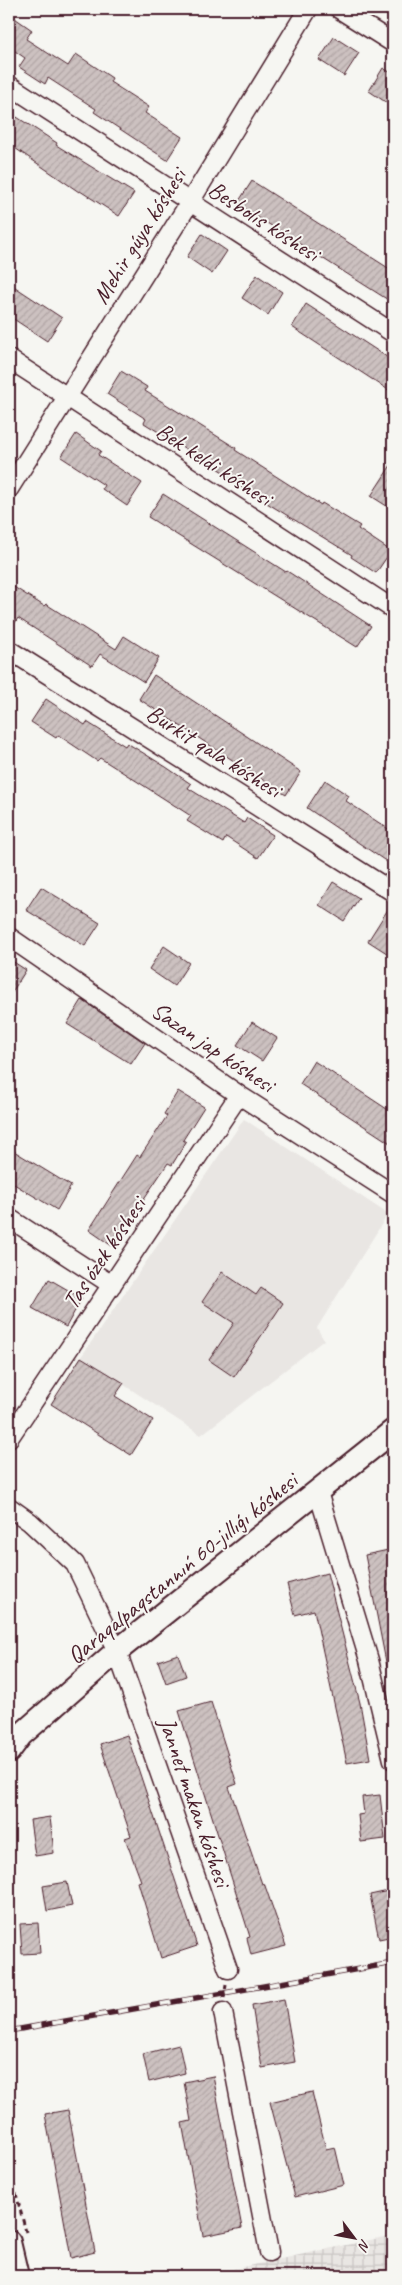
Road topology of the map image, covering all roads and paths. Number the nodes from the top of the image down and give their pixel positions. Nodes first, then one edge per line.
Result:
1 (308, 9) edge
2 (339, 9) edge
3 (393, 43) edge
4 (9, 85) edge
5 (190, 202) junction
6 (393, 333) edge
7 (9, 359) edge
8 (66, 396) junction
9 (9, 488) edge
10 (393, 609) edge
11 (9, 650) edge
12 (393, 892) edge
13 (9, 937) edge
14 (239, 1095) junction
15 (393, 1194) edge
16 (9, 1218) edge
17 (112, 1285) junction
18 (393, 1431) edge
19 (9, 1438) edge
20 (318, 1492) junction
21 (9, 1507) edge
22 (117, 1651) junction
23 (9, 1751) edge
24 (393, 1760) edge
25 (228, 1969) joint
26 (223, 2012) joint
27 (9, 2167) edge
28 (18, 2241) edge
29 (270, 2252) dead end
30 (17, 2276) edge

1 - 5 street, Mehir gúyа kóshesi
2 - 3 street
4 - 5 street, Besbolıs kóshesi
5 - 6 street, Besbolıs kóshesi
5 - 8 street, Mehir gúyа kóshesi
7 - 8 street, Bek keldi kóshesi
8 - 9 street, Mehir gúyа kóshesi
8 - 10 street, Bek keldi kóshesi
11 - 12 street, Burkit qala kóshesi
13 - 14 street, Sazan jap kóshesi
14 - 15 street, Sazan jap kóshesi
14 - 17 street, Tas ózek kóshesi
16 - 17 street
17 - 19 street, Tas ózek kóshesi
18 - 20 street, Qaraqalpaqstannıń 60-jıllıǵı kóshesi
20 - 22 street, Qaraqalpaqstannıń 60-jıllıǵı kóshesi
20 - 24 street
21 - 22 street
22 - 23 street, Qaraqalpaqstannıń 60-jıllıǵı kóshesi
22 - 25 street, Jannet makan kóshesi
25 - 26 path
26 - 29 street
27 - 28 path
28 - 30 street

